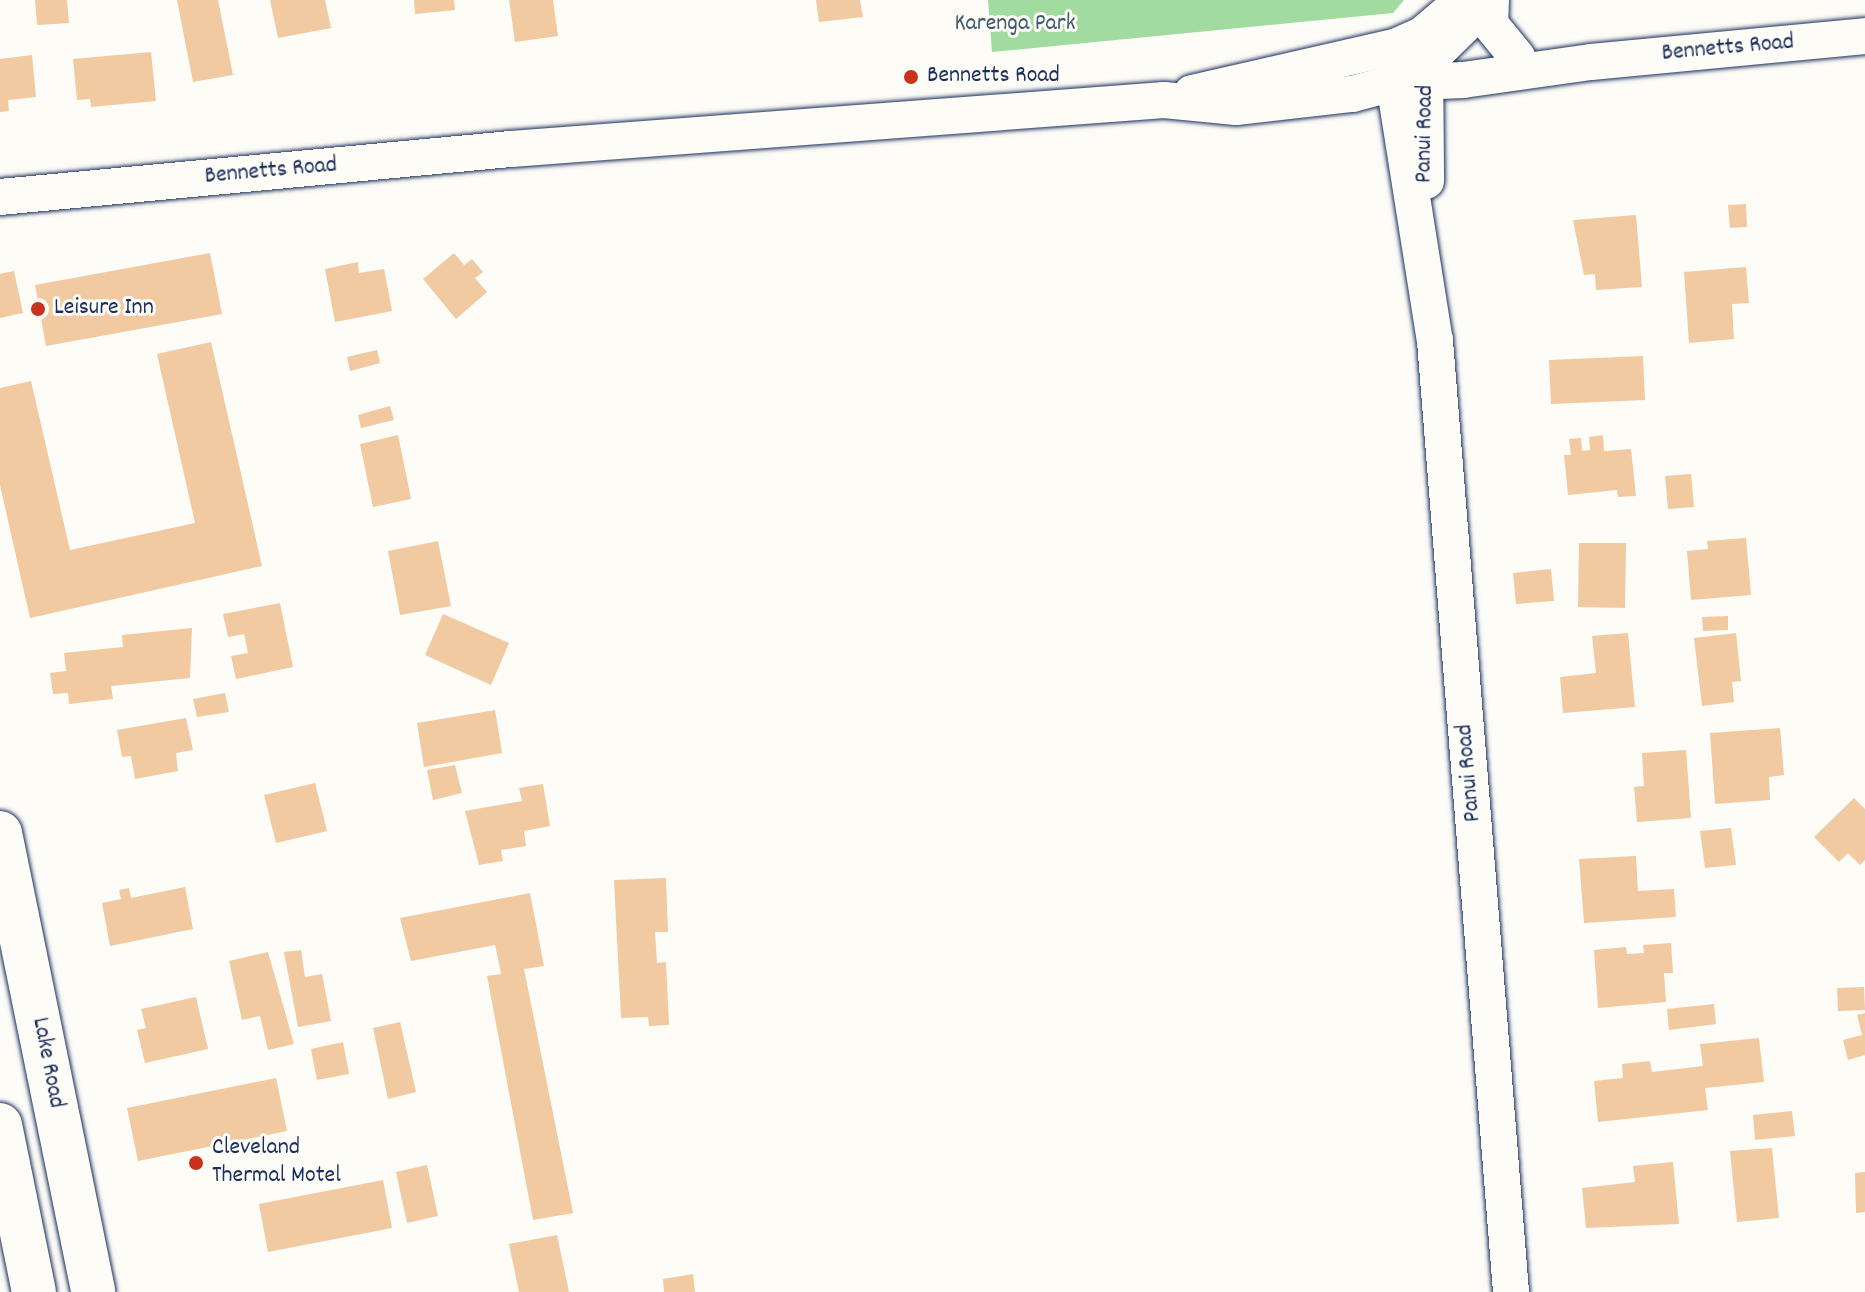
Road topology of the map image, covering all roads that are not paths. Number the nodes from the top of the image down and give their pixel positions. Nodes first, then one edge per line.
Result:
1 (1490, 0) edge
2 (1865, 36) edge
3 (1426, 51) edge
4 (1517, 57) junction
5 (1591, 62) junction
6 (1214, 87) junction
7 (1164, 100) junction
8 (0, 197) edge
9 (0, 833) edge
10 (14, 974) edge
11 (0, 1125) edge
12 (34, 1292) edge
13 (93, 1292) edge
14 (1511, 1292) edge

1 - 3 street
1 - 4 street
2 - 5 street, Bennetts Road
3 - 4 street, Bennetts Road
3 - 5 street, Bennetts Road
3 - 6 street, Bennetts Road
3 - 6 street, Bennetts Road
3 - 7 street, Bennetts Road
3 - 14 street, Panui Road
4 - 5 street, Bennetts Road
6 - 7 street, Bennetts Road
7 - 8 street, Bennetts Road
9 - 10 main road, Lake Road
10 - 13 main road, Lake Road
11 - 12 main road

